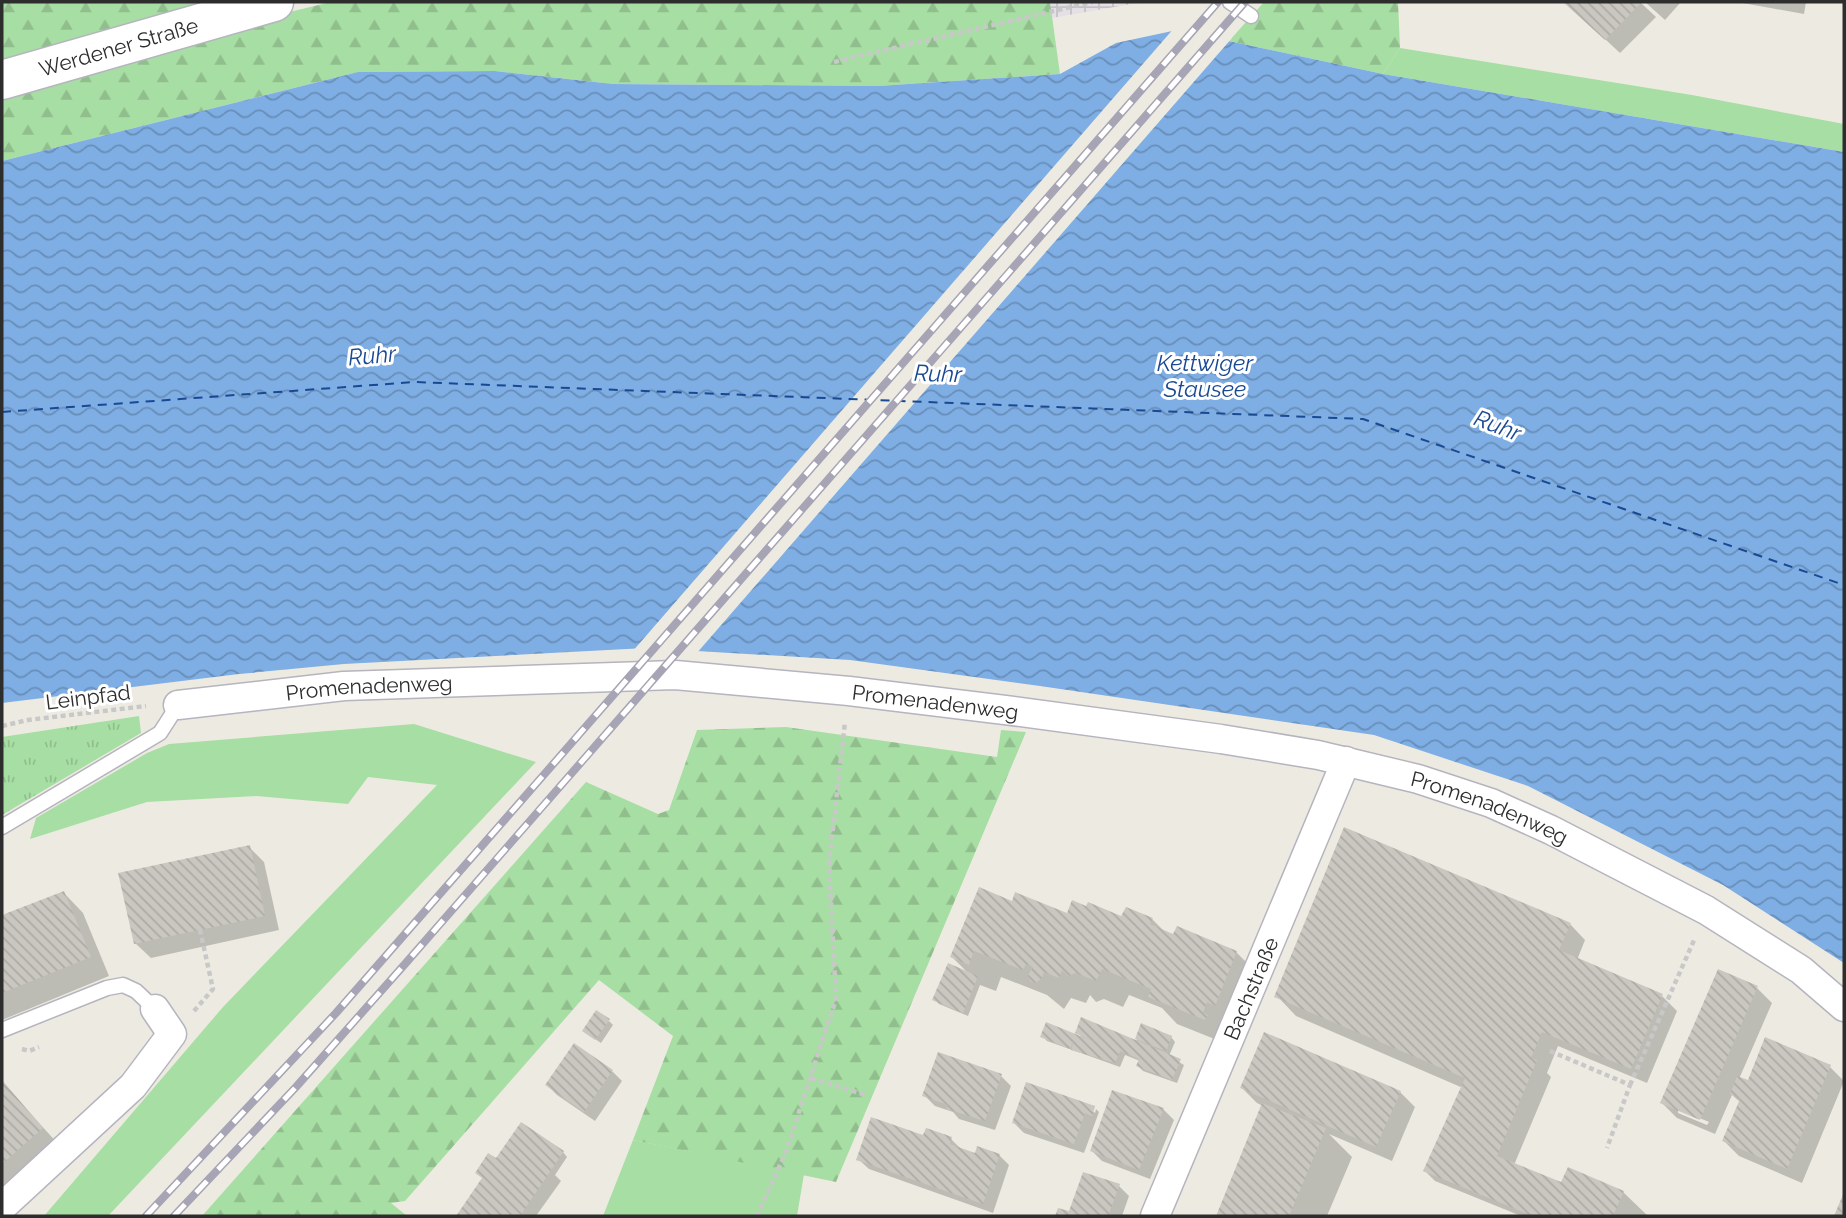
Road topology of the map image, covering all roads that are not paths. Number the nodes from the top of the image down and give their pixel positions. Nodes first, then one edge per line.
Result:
1 (274, 2) edge
2 (1230, 2) edge
3 (1251, 16) dead end
4 (2, 80) edge
5 (178, 705) joint
6 (1346, 761) junction
7 (2, 827) edge
8 (1844, 1007) edge
9 (155, 1009) joint
10 (2, 1030) edge
11 (2, 1207) edge
12 (1155, 1216) edge

1 - 4 main road, Werdener Straße
2 - 3 lane
5 - 6 street, Promenadenweg
5 - 7 lane
6 - 8 street, Promenadenweg
6 - 12 street, Bachstraße
9 - 10 lane
9 - 11 street

